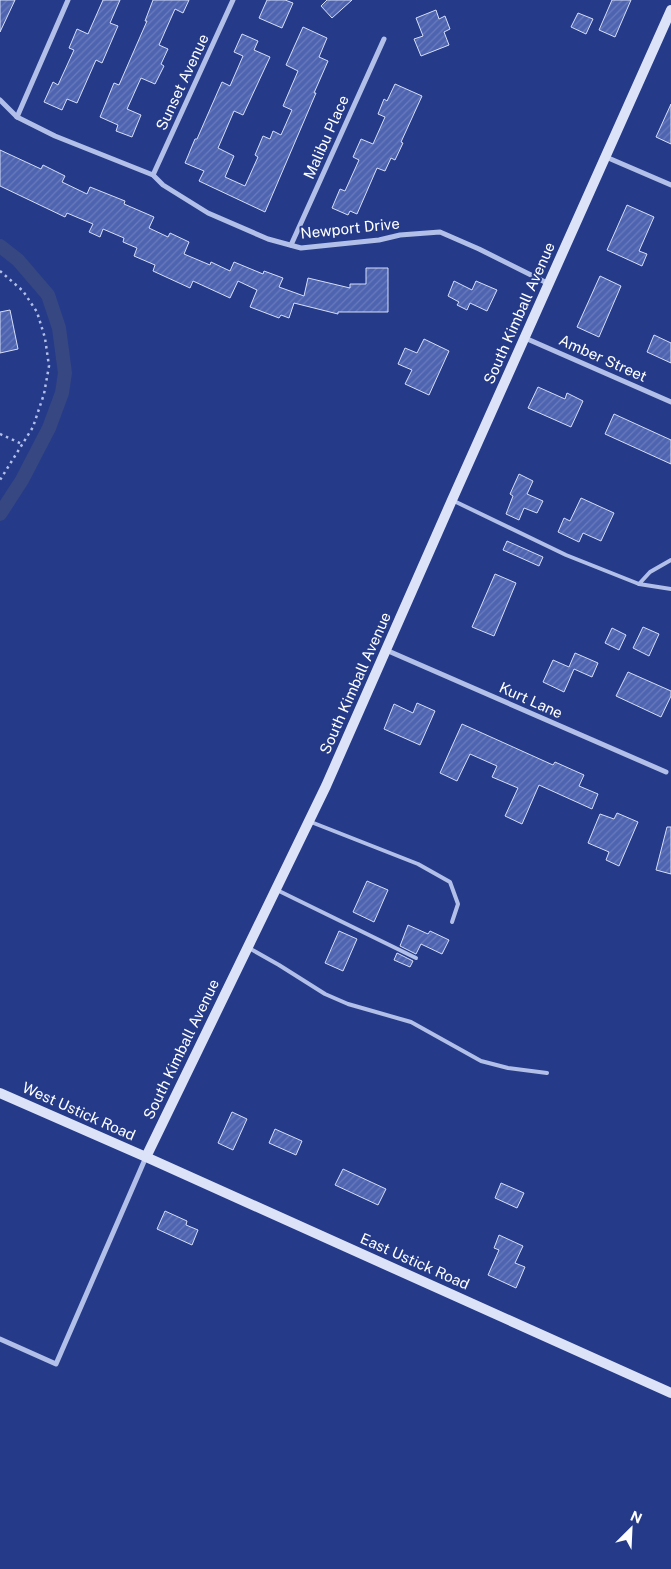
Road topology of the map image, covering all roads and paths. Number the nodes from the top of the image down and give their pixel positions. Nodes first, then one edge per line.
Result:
1 (68, 0) edge
2 (233, 0) edge
3 (671, 10) edge
4 (384, 39) dead end
5 (0, 100) edge
6 (17, 117) junction
7 (606, 157) junction
8 (153, 175) junction
9 (671, 185) edge
10 (291, 245) junction
11 (0, 271) edge
12 (549, 284) junction
13 (524, 338) junction
14 (671, 402) edge
15 (0, 434) edge
16 (22, 444) junction
17 (0, 480) edge
18 (452, 500) junction
19 (671, 560) edge
20 (639, 584) junction
21 (671, 589) edge
22 (386, 650) junction
23 (666, 772) dead end
24 (309, 821) junction
25 (275, 889) junction
26 (452, 922) dead end
27 (247, 947) junction
28 (416, 958) dead end
29 (547, 1073) dead end
30 (0, 1093) edge
31 (146, 1157) junction
32 (0, 1339) edge
33 (671, 1393) edge

1 - 6 street
2 - 8 street, Sunset Avenue
3 - 7 street, South Kimball Avenue
4 - 10 street, Malibu Place
5 - 6 street, Newport Drive
6 - 8 street, Newport Drive
7 - 9 street
7 - 12 street, South Kimball Avenue
8 - 10 street, Newport Drive
10 - 12 street, Newport Drive
11 - 16 path
12 - 13 street, South Kimball Avenue
13 - 14 street, Amber Street
13 - 18 street, South Kimball Avenue
15 - 16 path
16 - 17 path
18 - 20 lane
18 - 22 street, South Kimball Avenue
19 - 20 lane
20 - 21 lane
22 - 23 street, Kurt Lane
22 - 24 street, South Kimball Avenue
24 - 25 street, South Kimball Avenue
24 - 26 lane
25 - 27 street, South Kimball Avenue
25 - 28 lane
27 - 29 lane
27 - 31 street, South Kimball Avenue
30 - 31 street, West Ustick Road
31 - 32 street, South Kimball Avenue
31 - 33 street, East Ustick Road

